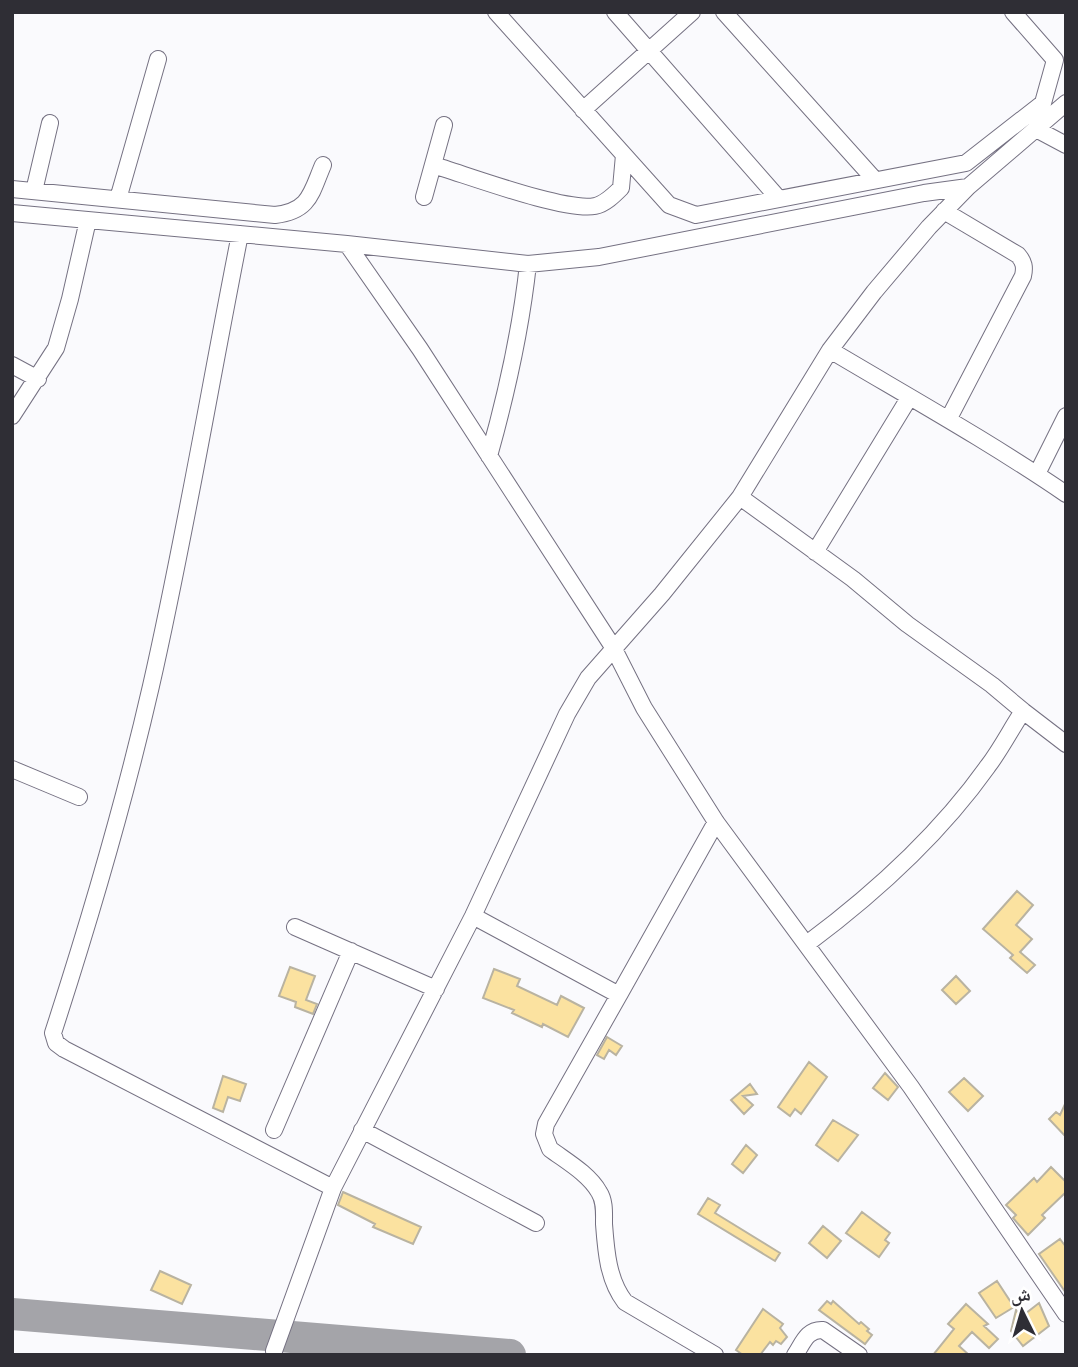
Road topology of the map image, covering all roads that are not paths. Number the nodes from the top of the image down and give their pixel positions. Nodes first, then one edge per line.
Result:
1 (496, 12) edge
2 (615, 12) edge
3 (692, 12) edge
4 (724, 12) edge
5 (1013, 12) edge
6 (649, 51) junction
7 (158, 60) dead end
8 (1066, 103) edge
9 (583, 110) junction
10 (50, 123) dead end
11 (444, 125) dead end
12 (1036, 129) junction
13 (1066, 145) edge
14 (624, 155) junction
15 (323, 165) dead end
16 (433, 165) junction
17 (875, 180) junction
18 (968, 187) junction
19 (621, 188) junction
20 (12, 189) edge
21 (34, 191) junction
22 (657, 191) junction
23 (424, 197) dead end
24 (118, 199) junction
25 (779, 199) junction
26 (944, 211) junction
27 (12, 213) edge
28 (88, 220) junction
29 (240, 234) junction
30 (347, 244) junction
31 (528, 264) junction
32 (830, 350) junction
33 (12, 365) edge
34 (38, 379) junction
35 (909, 398) junction
36 (12, 416) edge
37 (1066, 416) edge
38 (949, 418) junction
39 (489, 456) junction
40 (1037, 474) junction
41 (1066, 494) edge
42 (740, 497) junction
43 (815, 552) junction
44 (613, 647) junction
45 (1023, 711) junction
46 (1066, 744) edge
47 (12, 769) edge
48 (79, 797) dead end
49 (716, 822) junction
50 (473, 916) junction
51 (295, 927) dead end
52 (808, 943) junction
53 (351, 951) junction
54 (436, 989) junction
55 (619, 995) junction
56 (274, 1130) dead end
57 (362, 1130) junction
58 (333, 1188) junction
59 (536, 1223) dead end
60 (1066, 1314) edge
61 (274, 1351) dead end
62 (715, 1355) edge
63 (795, 1355) edge
64 (859, 1355) edge

1 - 9 street
2 - 6 street
3 - 6 street
4 - 17 street
5 - 17 street
6 - 9 street
6 - 25 street
7 - 24 street
8 - 12 street
9 - 14 street
10 - 21 street
11 - 16 street
12 - 13 street
12 - 18 street
14 - 19 street
14 - 22 street
15 - 24 street
16 - 19 street
16 - 23 street
17 - 25 street
18 - 26 street
18 - 31 street
19 - 22 street
20 - 21 street
21 - 24 street
22 - 25 street
26 - 32 street
26 - 38 street
27 - 28 street
28 - 29 street
28 - 34 street
29 - 30 street
29 - 58 street
30 - 31 street
30 - 39 street
31 - 39 street
32 - 35 street
32 - 42 street
33 - 34 street
34 - 36 street
35 - 38 street
35 - 43 street
37 - 40 street
38 - 40 street
39 - 44 street
40 - 41 street
42 - 43 street
42 - 44 street
43 - 45 street
44 - 49 street
44 - 50 street
45 - 46 street
45 - 52 street
47 - 48 street
49 - 52 street
49 - 55 street
50 - 54 street
50 - 55 street
51 - 53 street
52 - 60 street
53 - 54 street
53 - 56 street
54 - 57 street
55 - 62 street
57 - 58 street
57 - 59 street
58 - 61 street
63 - 64 street

